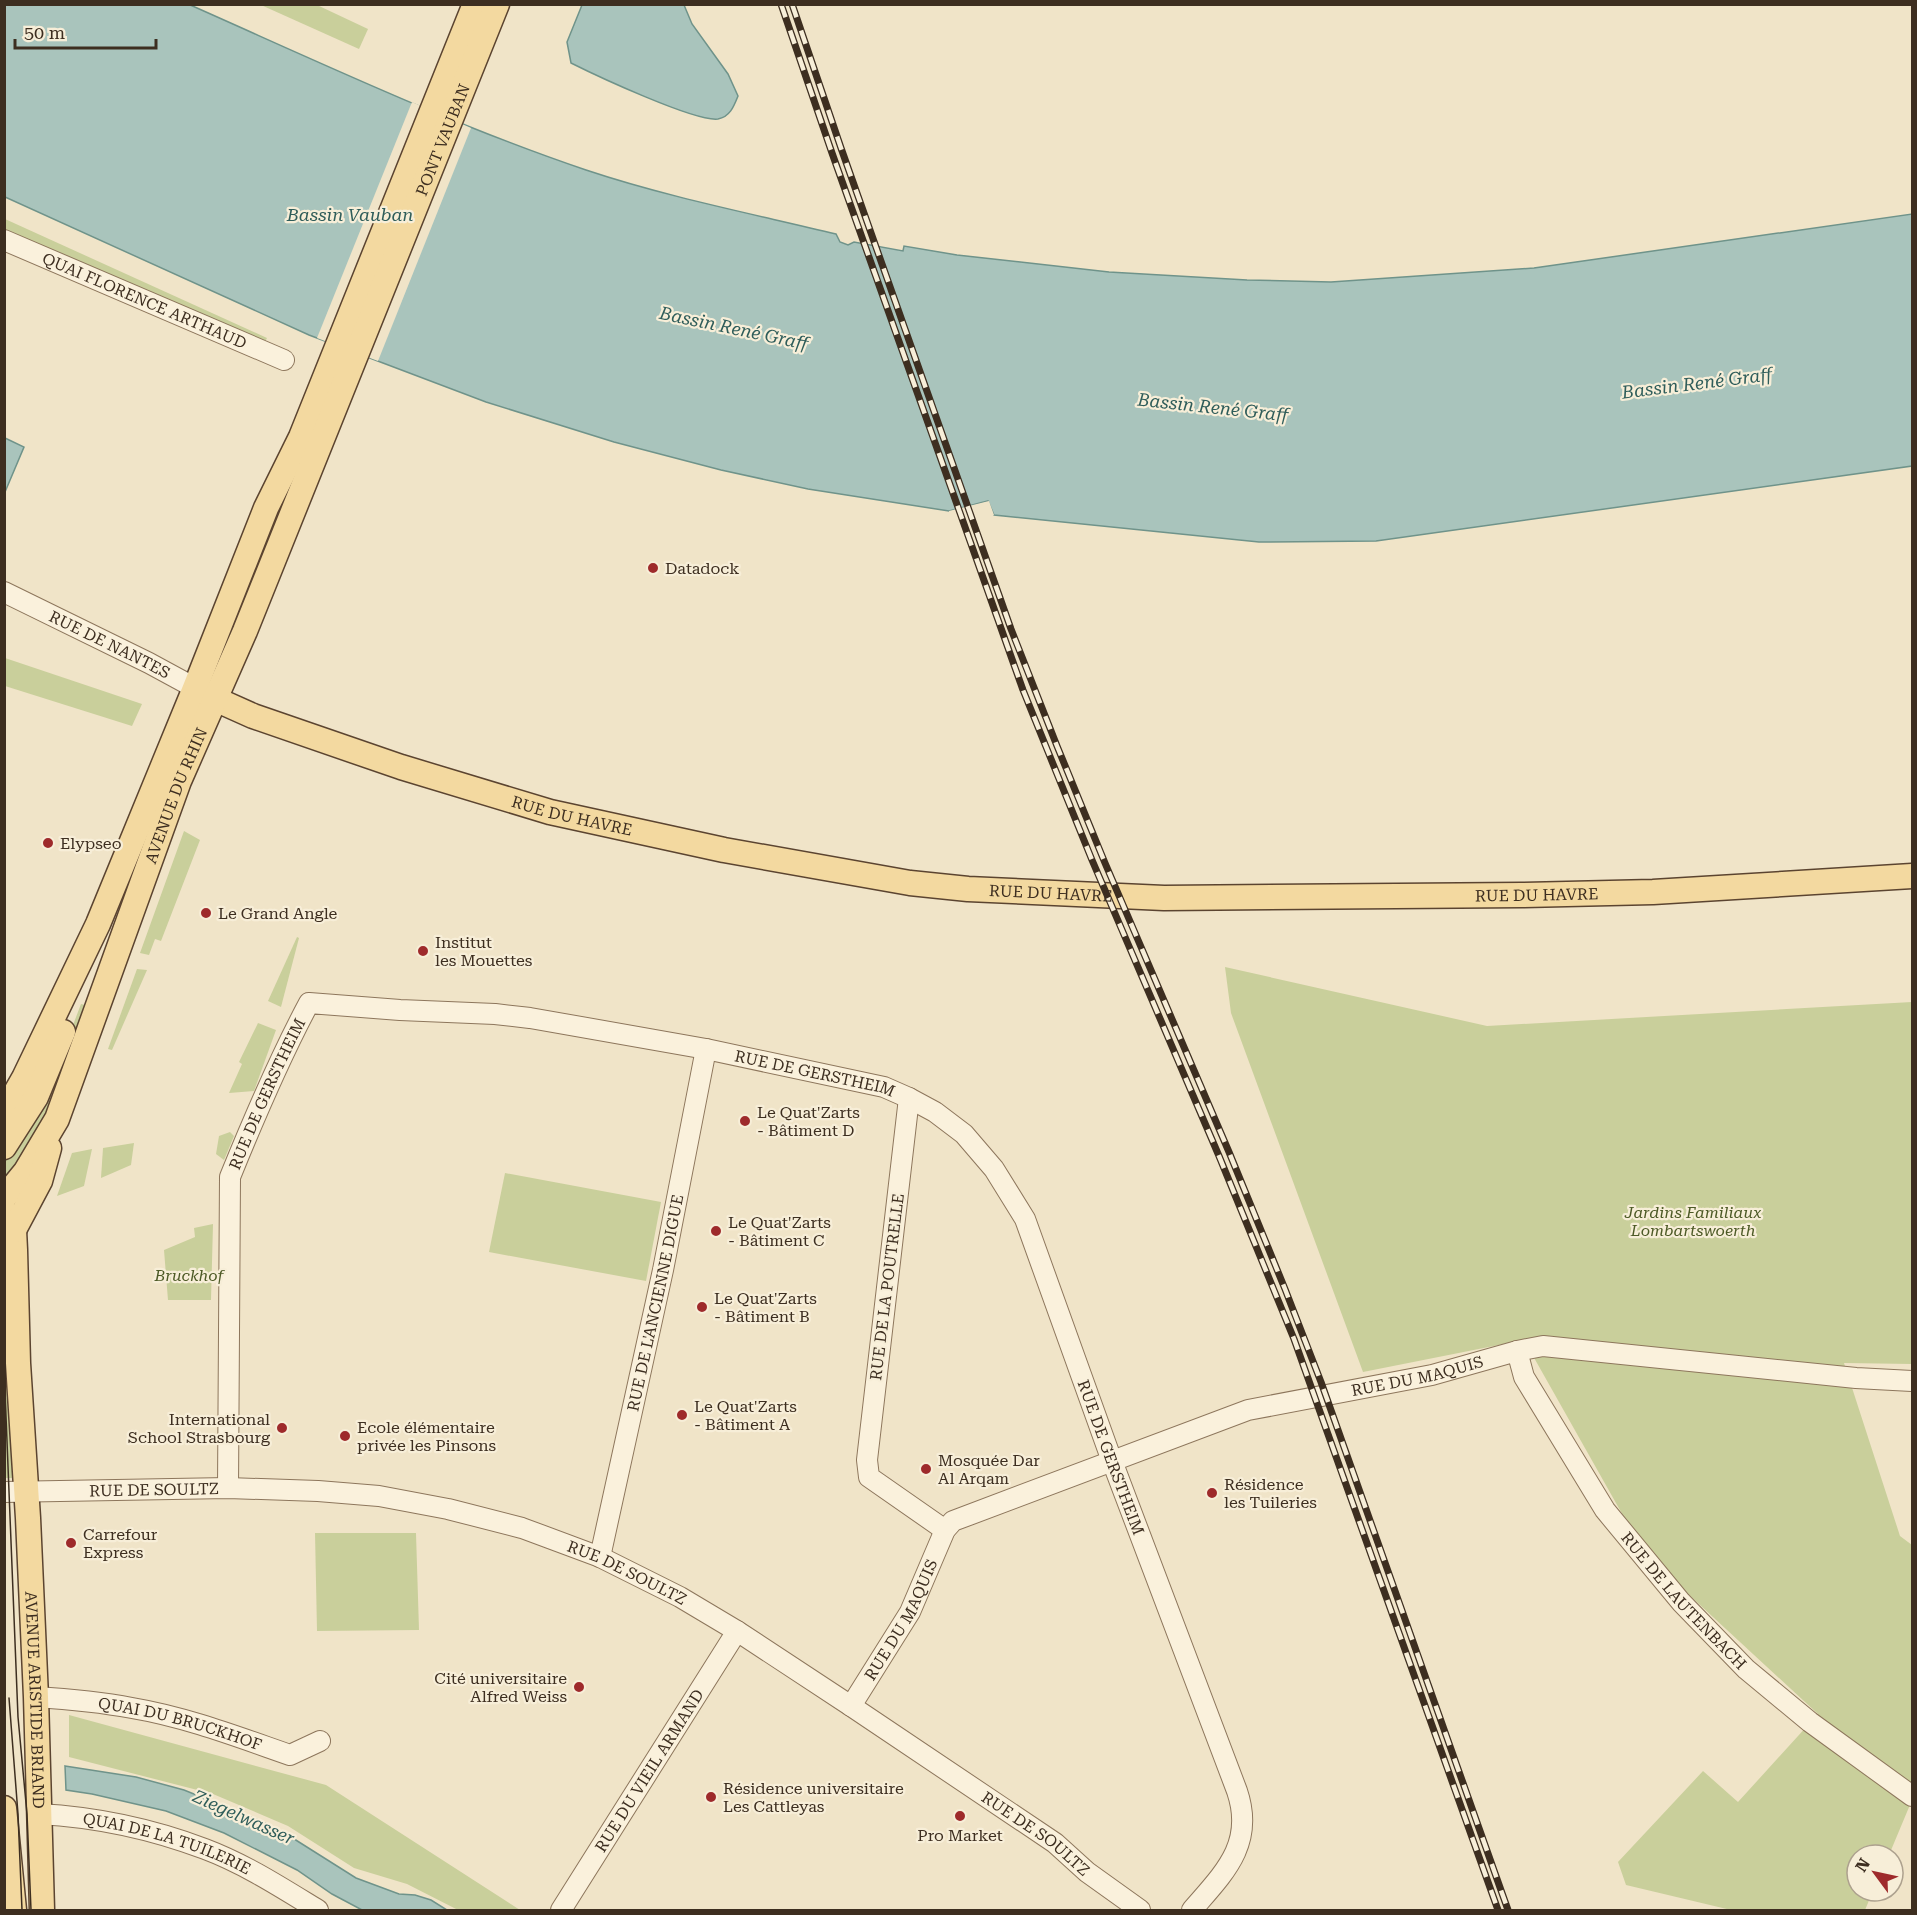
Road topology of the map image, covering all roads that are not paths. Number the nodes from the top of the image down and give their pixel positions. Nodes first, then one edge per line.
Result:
1 (483, 12) edge
2 (4, 240) edge
3 (284, 360) dead end
4 (332, 386) joint
5 (4, 592) edge
6 (205, 694) junction
7 (1912, 876) edge
8 (98, 924) junction
9 (706, 1049) junction
10 (909, 1098) junction
11 (4, 1113) edge
12 (57, 1119) junction
13 (4, 1147) edge
14 (4, 1197) edge
15 (9, 1221) edge
16 (1517, 1351) junction
17 (1912, 1381) edge
18 (1112, 1461) junction
19 (228, 1488) junction
20 (15, 1491) edge
21 (945, 1530) junction
22 (600, 1557) junction
23 (737, 1631) junction
24 (36, 1697) junction
25 (851, 1706) junction
26 (320, 1741) dead end
27 (1912, 1796) edge
28 (4, 1808) edge
29 (39, 1814) junction
30 (5, 1815) edge
31 (14, 1911) edge
32 (42, 1911) edge
33 (318, 1911) edge
34 (561, 1911) edge
35 (1140, 1911) edge
36 (1192, 1911) edge

1 - 4 main road, PONT VAUBAN
2 - 3 street, QUAI FLORENCE ARTHAUD
4 - 6 main road, AVENUE DU RHIN
5 - 6 street, RUE DE NANTES
6 - 7 main road, RUE DU HAVRE
6 - 8 main road, AVENUE DU RHIN
6 - 12 main road, AVENUE DU RHIN
8 - 11 main road, AVENUE DU RHIN
8 - 13 main road
9 - 10 street, RUE DE GERSTHEIM
9 - 19 street, RUE DE GERSTHEIM
9 - 22 street, RUE DE L'ANCIENNE DIGUE
10 - 18 street, RUE DE GERSTHEIM
10 - 21 street, RUE DE LA POUTRELLE
12 - 14 main road, AVENUE DU RHIN
12 - 15 main road
15 - 20 main road, AVENUE ARISTIDE BRIAND
16 - 17 street, RUE DU MAQUIS
16 - 18 street, RUE DU MAQUIS
16 - 27 street, RUE DE LAUTENBACH
18 - 21 street, RUE DU MAQUIS
18 - 36 street, RUE DE GERSTHEIM
19 - 20 street, RUE DE SOULTZ
19 - 22 street, RUE DE SOULTZ
20 - 24 main road, AVENUE ARISTIDE BRIAND
21 - 25 street, RUE DU MAQUIS
22 - 23 street, RUE DE SOULTZ
23 - 25 street, RUE DE SOULTZ
23 - 34 street, RUE DU VIEIL ARMAND
24 - 26 street, QUAI DU BRUCKHOF
24 - 29 main road, AVENUE ARISTIDE BRIAND
25 - 35 street, RUE DE SOULTZ
28 - 30 main road, AVENUE ARISTIDE BRIAND
29 - 30 main road, QUAI DE LA TUILERIE
29 - 32 main road, AVENUE ARISTIDE BRIAND
29 - 33 street, QUAI DE LA TUILERIE
30 - 31 main road, AVENUE ARISTIDE BRIAND

